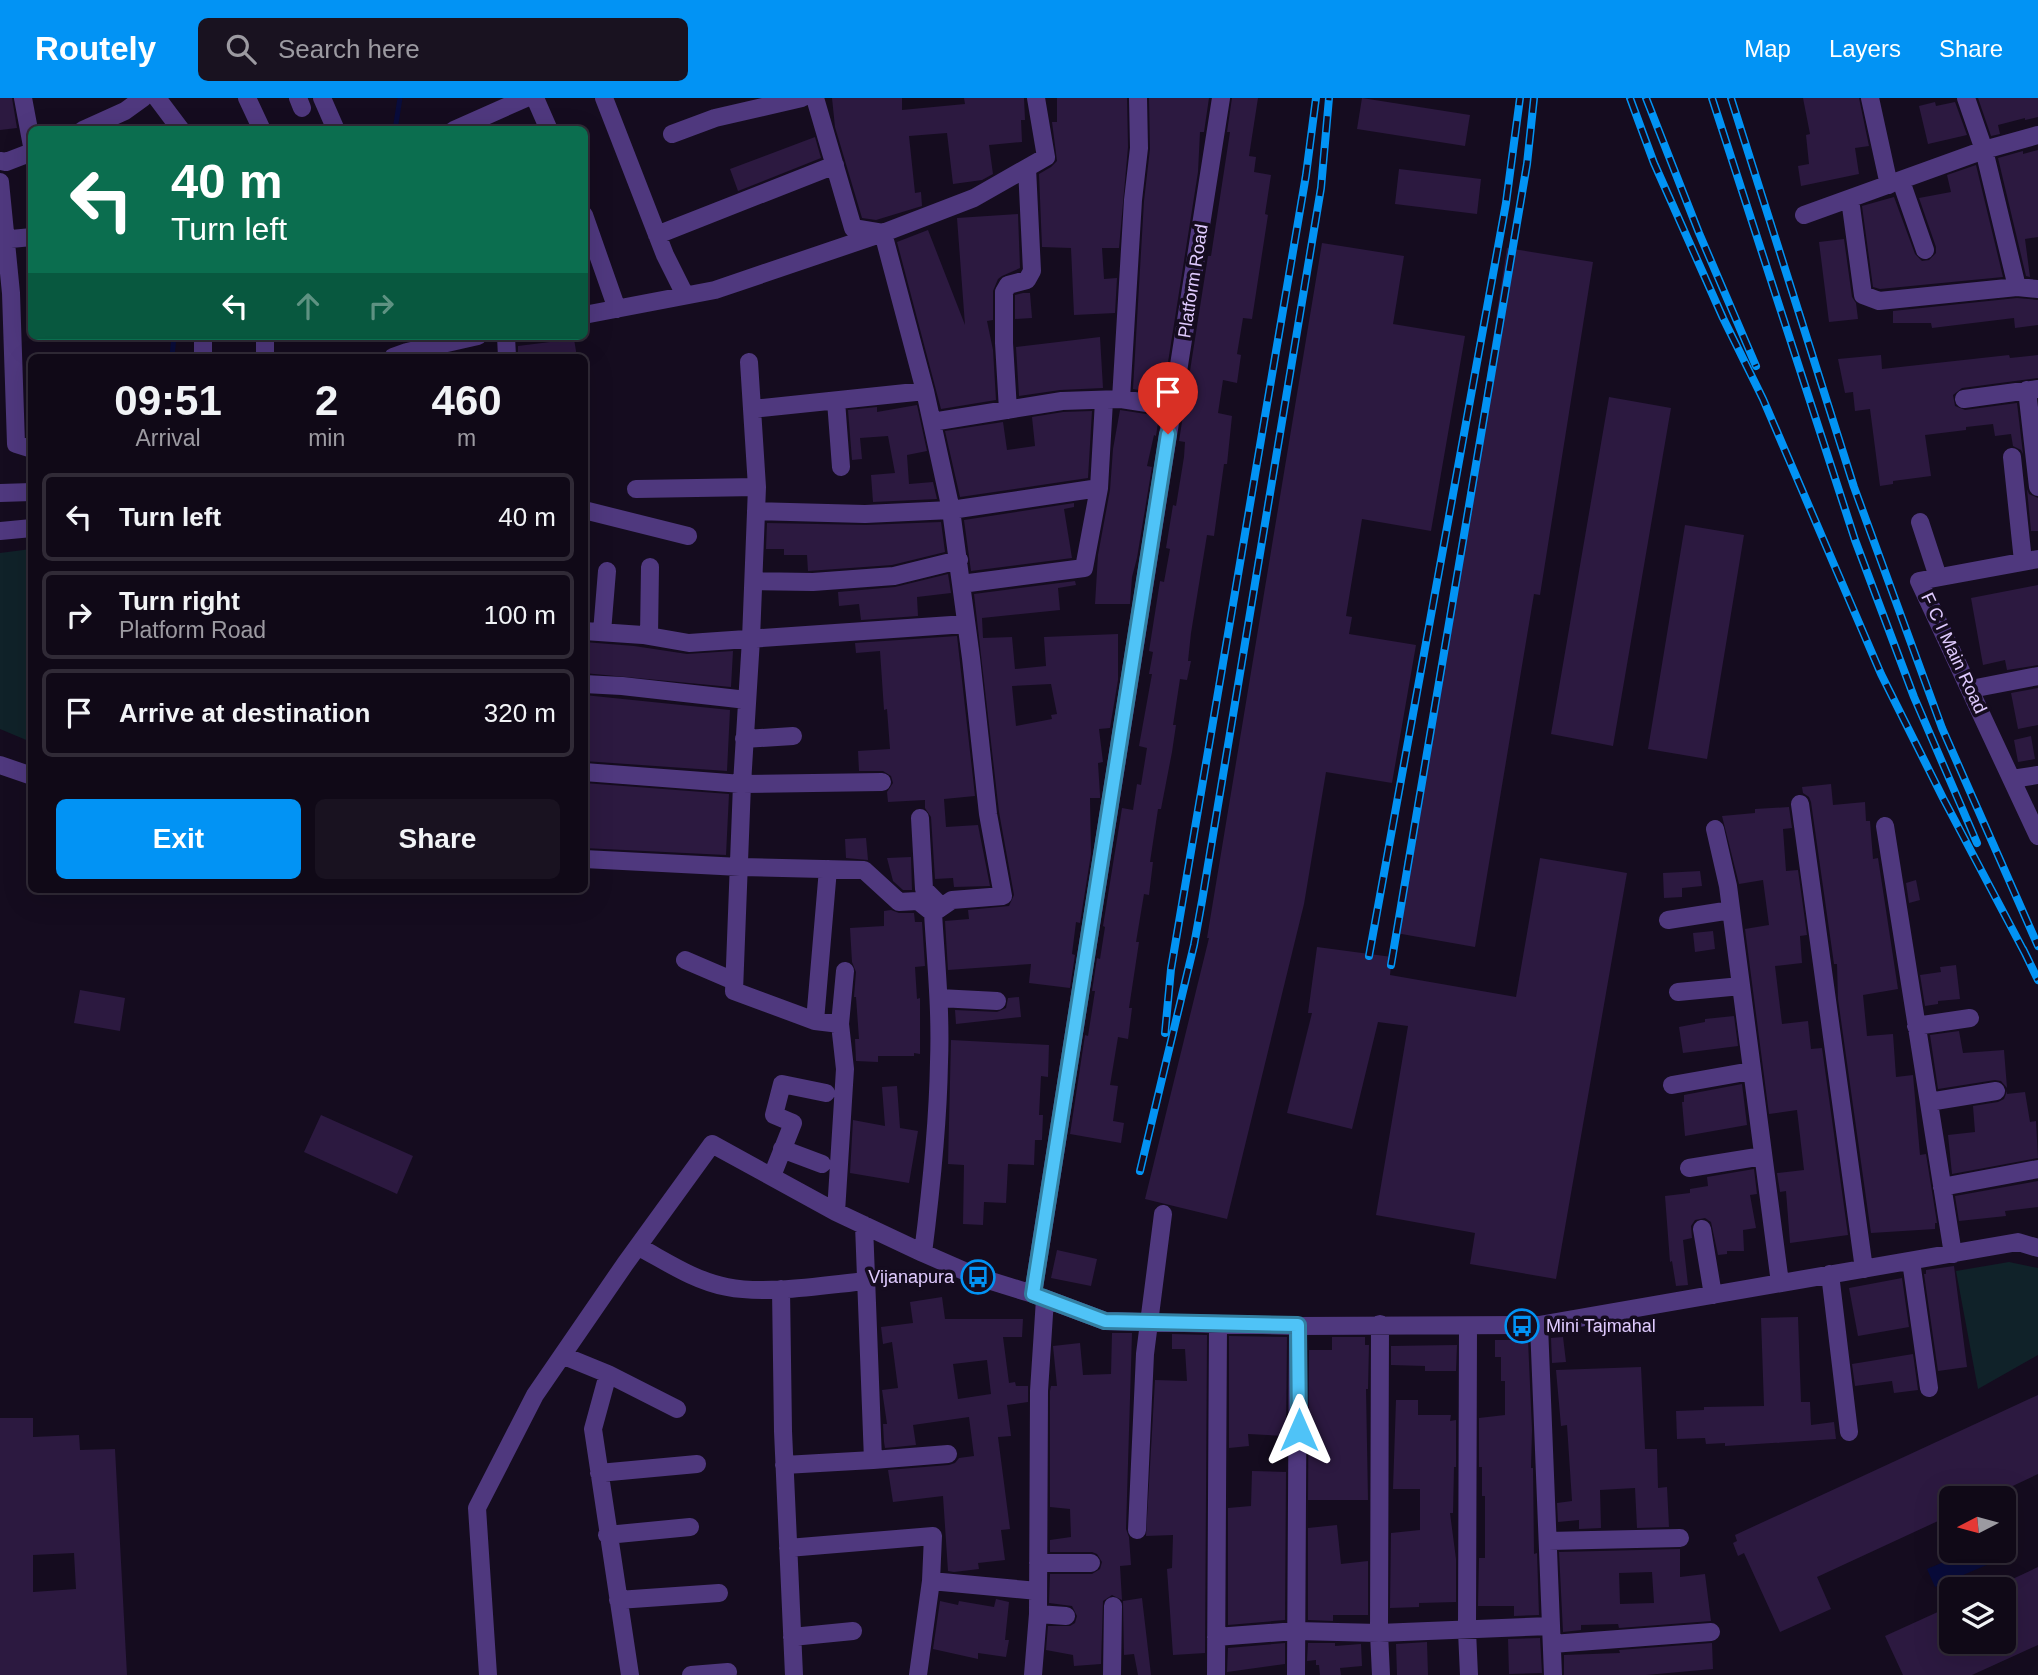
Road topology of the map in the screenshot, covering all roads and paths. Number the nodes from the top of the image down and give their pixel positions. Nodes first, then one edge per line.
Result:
1 (23, 98) edge
2 (143, 98) edge
3 (157, 98) edge
4 (247, 98) edge
5 (323, 98) edge
6 (526, 98) edge
7 (536, 98) edge
8 (604, 98) edge
9 (802, 98) edge
10 (814, 98) edge
11 (1035, 98) edge
12 (1138, 98) edge
13 (1221, 98) edge
14 (1870, 98) edge
15 (1966, 98) edge
16 (28, 126) edge
17 (92, 126) edge
18 (178, 126) edge
19 (260, 126) edge
20 (334, 126) edge
21 (463, 126) edge
22 (547, 126) edge
23 (672, 134) dead end
24 (2038, 135) edge
25 (1984, 150) junction
26 (28, 154) edge
27 (0, 161) edge
28 (835, 165) junction
29 (1027, 168) junction
30 (0, 182) edge
31 (1896, 183) junction
32 (1850, 199) junction
33 (1804, 215) dead end
34 (588, 226) edge
35 (883, 233) junction
36 (657, 235) junction
37 (28, 237) edge
38 (3, 240) edge
39 (1925, 250) dead end
40 (2017, 287) junction
41 (2038, 289) edge
42 (685, 295) junction
43 (617, 309) junction
44 (588, 314) edge
45 (452, 340) edge
46 (401, 348) edge
47 (749, 362) dead end
48 (23, 388) edge
49 (2032, 390) edge
50 (925, 391) junction
51 (1964, 399) dead end
52 (1113, 400) junction
53 (836, 401) junction
54 (1173, 407) junction
55 (752, 409) junction
56 (1008, 410) junction
57 (932, 422) junction
58 (8, 440) edge
59 (28, 448) edge
60 (2012, 457) dead end
61 (841, 467) dead end
62 (757, 487) junction
63 (2038, 487) edge
64 (1099, 488) junction
65 (636, 489) dead end
66 (28, 492) edge
67 (0, 493) edge
68 (951, 510) junction
69 (588, 511) edge
70 (756, 511) junction
71 (1920, 522) dead end
72 (28, 528) edge
73 (0, 531) edge
74 (688, 536) dead end
75 (959, 560) junction
76 (2031, 560) edge
77 (650, 567) dead end
78 (607, 571) dead end
79 (1938, 577) junction
80 (754, 581) junction
81 (961, 584) junction
82 (966, 624) junction
83 (594, 632) edge
84 (649, 636) junction
85 (751, 639) junction
86 (2038, 676) edge
87 (588, 684) edge
88 (1971, 689) junction
89 (747, 701) junction
90 (793, 736) dead end
91 (744, 739) junction
92 (0, 765) edge
93 (588, 772) edge
94 (28, 775) edge
95 (2038, 775) edge
96 (2012, 779) junction
97 (882, 782) dead end
98 (742, 784) junction
99 (1800, 804) dead end
100 (920, 818) dead end
101 (1885, 826) dead end
102 (1715, 829) dead end
103 (2038, 836) edge
104 (588, 859) edge
105 (740, 867) junction
106 (828, 869) junction
107 (937, 910) junction
108 (1731, 910) junction
109 (1668, 920) dead end
110 (685, 960) dead end
111 (845, 971) dead end
112 (734, 981) junction
113 (1741, 985) junction
114 (1678, 992) dead end
115 (939, 998) junction
116 (997, 1001) dead end
117 (1970, 1018) dead end
118 (815, 1021) junction
119 (840, 1024) junction
120 (1916, 1026) junction
121 (1751, 1071) junction
122 (1672, 1085) dead end
123 (1996, 1091) dead end
124 (826, 1093) dead end
125 (1929, 1102) junction
126 (782, 1149) junction
127 (1763, 1156) junction
128 (822, 1164) dead end
129 (1689, 1168) dead end
130 (2038, 1169) edge
131 (772, 1176) junction
132 (1942, 1187) junction
133 (836, 1212) junction
134 (1163, 1214) dead end
135 (864, 1225) junction
136 (1702, 1229) dead end
137 (639, 1247) junction
138 (2038, 1248) edge
139 (923, 1254) junction
140 (1953, 1254) junction
141 (1911, 1261) junction
142 (1864, 1269) junction
143 (1830, 1275) junction
144 (866, 1281) junction
145 (1780, 1283) junction
146 (781, 1289) junction
147 (1713, 1295) junction
148 (1039, 1296) junction
149 (1149, 1322) junction
150 (1218, 1324) junction
151 (1380, 1324) junction
152 (1298, 1325) junction
153 (1539, 1325) junction
154 (1468, 1326) junction
155 (564, 1356) junction
156 (608, 1374) junction
157 (1930, 1388) dead end
158 (677, 1409) dead end
159 (1849, 1432) dead end
160 (948, 1454) dead end
161 (873, 1460) junction
162 (696, 1464) dead end
163 (784, 1465) junction
164 (599, 1473) junction
165 (690, 1527) dead end
166 (1137, 1530) dead end
167 (607, 1535) junction
168 (1680, 1538) dead end
169 (1548, 1541) junction
170 (788, 1548) junction
171 (1038, 1563) junction
172 (1091, 1563) dead end
173 (931, 1581) junction
174 (1038, 1591) junction
175 (719, 1593) dead end
176 (618, 1600) junction
177 (1113, 1606) dead end
178 (1038, 1614) junction
179 (1066, 1616) dead end
180 (1550, 1626) junction
181 (1296, 1631) junction
182 (1467, 1631) junction
183 (853, 1632) dead end
184 (1712, 1632) dead end
185 (1379, 1633) junction
186 (792, 1637) junction
187 (1216, 1637) junction
188 (1552, 1644) junction
189 (728, 1672) dead end
190 (488, 1675) edge
191 (630, 1675) edge
192 (691, 1675) edge
193 (794, 1675) edge
194 (918, 1675) edge
195 (1032, 1675) edge
196 (1112, 1675) edge
197 (1216, 1675) edge
198 (1296, 1675) edge
199 (1381, 1675) edge
200 (1469, 1675) edge
201 (1553, 1675) edge

1 - 16 street
2 - 17 street
3 - 18 street
4 - 19 street
5 - 20 street
6 - 21 street
7 - 22 street
8 - 36 street
9 - 23 street
10 - 28 street
11 - 29 street
12 - 52 street
13 - 54 street, Platform Road
14 - 31 street
15 - 25 street
24 - 25 street
25 - 31 street
25 - 40 street
26 - 27 street
28 - 35 street
28 - 36 street
29 - 35 street
29 - 56 street
30 - 38 street
31 - 32 street
31 - 39 street
32 - 33 street
32 - 40 street
34 - 43 street
35 - 42 street
35 - 50 street
36 - 42 street
37 - 38 street
38 - 48 street
40 - 41 street
42 - 43 street
43 - 44 street
45 - 46 street
47 - 55 street
48 - 58 street
49 - 51 street
49 - 63 street
50 - 53 street
50 - 57 street
52 - 54 street
52 - 56 street
52 - 64 street
53 - 55 street
53 - 61 street
54 - 148 street, Platform Road
55 - 62 street
56 - 57 street
57 - 68 street
58 - 59 street
60 - 76 street
62 - 65 street
62 - 70 street
64 - 68 street
64 - 81 street
66 - 67 street
68 - 70 street
68 - 75 street
69 - 74 street
70 - 80 street
71 - 79 street
72 - 73 street
75 - 80 street
75 - 81 street
76 - 79 street, F C I Main Road
77 - 84 street
78 - 83 street
79 - 88 street, F C I Main Road
80 - 85 street
81 - 82 street
82 - 85 street
82 - 107 street
83 - 84 street
84 - 85 street
85 - 89 street
86 - 88 street
87 - 89 street
88 - 96 street, F C I Main Road
89 - 91 street
90 - 91 street
91 - 98 street
92 - 94 street
93 - 98 street
95 - 96 street
96 - 103 street, F C I Main Road
97 - 98 street
98 - 105 street
99 - 142 street
100 - 107 street
101 - 120 street
102 - 108 street
104 - 105 street
105 - 106 street
105 - 112 street
106 - 107 street
106 - 118 street
107 - 115 street
108 - 109 street
108 - 113 street
110 - 112 street
111 - 119 street
112 - 118 street
113 - 114 street
113 - 121 street
115 - 116 street
115 - 139 street
117 - 120 street
118 - 119 street
119 - 133 street
120 - 125 street
121 - 122 street
121 - 127 street
123 - 125 street
124 - 126 street
125 - 132 street
126 - 128 street
126 - 131 street
127 - 129 street
127 - 145 street
130 - 132 street
131 - 133 street
131 - 137 street
132 - 140 street
133 - 135 street
134 - 149 street
135 - 139 street
135 - 144 street
136 - 147 street
137 - 146 street
137 - 155 street
138 - 140 street
139 - 148 street
140 - 141 street
141 - 142 street
141 - 157 street
142 - 143 street
143 - 145 street
143 - 159 street
144 - 146 street
144 - 161 street
145 - 147 street
146 - 163 street
147 - 153 street
148 - 149 street
148 - 171 street, Platform Road
149 - 150 street
149 - 166 street
150 - 152 street
150 - 187 street
151 - 152 street
151 - 154 street
151 - 185 street
152 - 181 street
153 - 154 street
153 - 169 street
154 - 182 street
155 - 156 street
155 - 190 street
156 - 158 street
156 - 164 street
160 - 161 street
161 - 163 street
162 - 164 street
163 - 170 street
164 - 167 street
165 - 167 street
167 - 176 street
168 - 169 street
169 - 180 street
170 - 173 street
170 - 186 street
171 - 172 street
171 - 174 street, Platform Road
173 - 174 street
173 - 194 street
174 - 178 street, Platform Road
175 - 176 street
176 - 191 street
177 - 196 street
178 - 179 street
178 - 195 street, Platform Road
180 - 182 street
180 - 188 street
181 - 185 street
181 - 187 street
181 - 198 street
182 - 185 street
182 - 200 street
183 - 186 street
184 - 188 street
185 - 199 street
186 - 193 street
187 - 197 street
188 - 201 street
189 - 192 street

